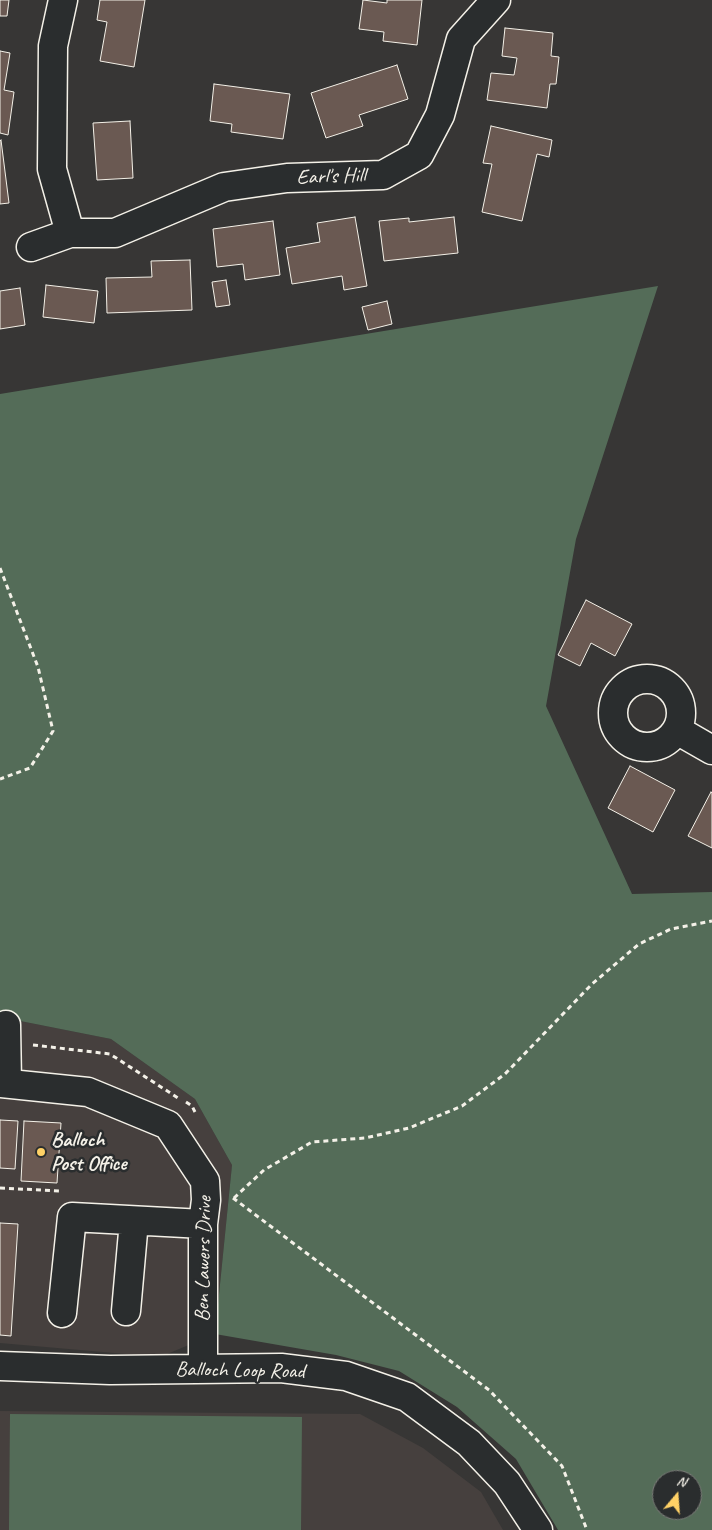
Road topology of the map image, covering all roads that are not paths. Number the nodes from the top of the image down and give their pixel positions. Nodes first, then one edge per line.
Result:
1 (63, 0) edge
2 (496, 0) edge
3 (70, 233) junction
4 (31, 247) dead end
5 (677, 730) dead end
6 (712, 750) edge
7 (6, 1025) dead end
8 (3, 1083) edge
9 (134, 1221) junction
10 (203, 1224) junction
11 (126, 1311) dead end
12 (62, 1313) dead end
13 (0, 1366) edge
14 (203, 1369) junction
15 (538, 1530) edge

1 - 3 street
2 - 3 street, Earl's Hill
3 - 4 street, Earl's Hill
5 - 6 street
7 - 8 street
8 - 10 street, Ben Lawers Drive
9 - 10 street
9 - 11 street
9 - 12 street
10 - 14 street, Ben Lawers Drive
13 - 14 street, Balloch Loop Road
14 - 15 street, Balloch Loop Road

